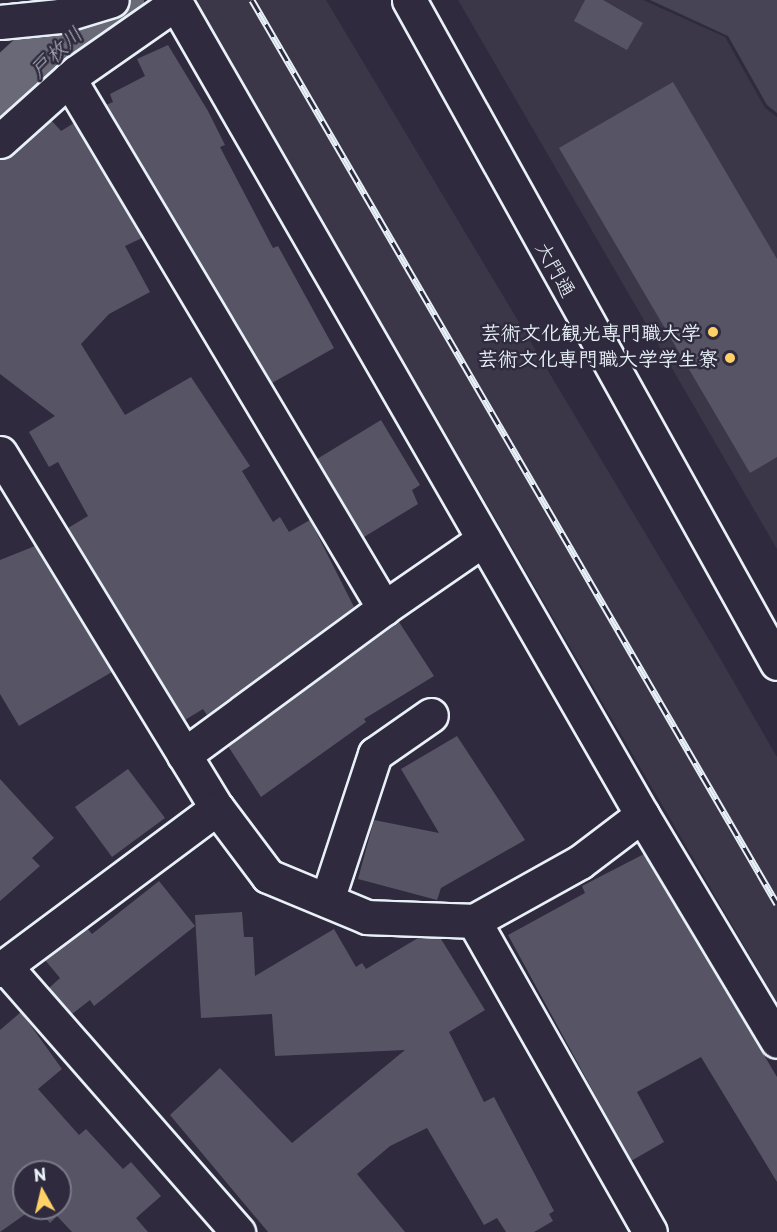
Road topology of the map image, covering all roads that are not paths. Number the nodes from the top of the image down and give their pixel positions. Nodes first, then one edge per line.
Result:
1 (112, 0) edge
2 (409, 0) edge
3 (175, 1) edge
4 (0, 22) edge
5 (69, 79) junction
6 (0, 141) edge
7 (0, 453) edge
8 (484, 539) junction
9 (384, 608) junction
10 (764, 612) edge
11 (777, 663) edge
12 (431, 716) dead end
13 (184, 755) junction
14 (217, 808) junction
15 (642, 815) junction
16 (327, 900) junction
17 (474, 921) junction
18 (2, 968) edge
19 (777, 1041) edge
20 (238, 1232) edge
21 (650, 1232) edge

1 - 4 street
2 - 10 street, 大門通
3 - 5 street
3 - 8 street
5 - 6 street
5 - 9 street
7 - 13 street
8 - 9 street
8 - 15 street
9 - 13 street
10 - 11 street, 大門通
12 - 16 street
13 - 14 street
14 - 16 street
14 - 18 street
15 - 17 street
15 - 19 street
16 - 17 street
17 - 21 street
18 - 20 street

